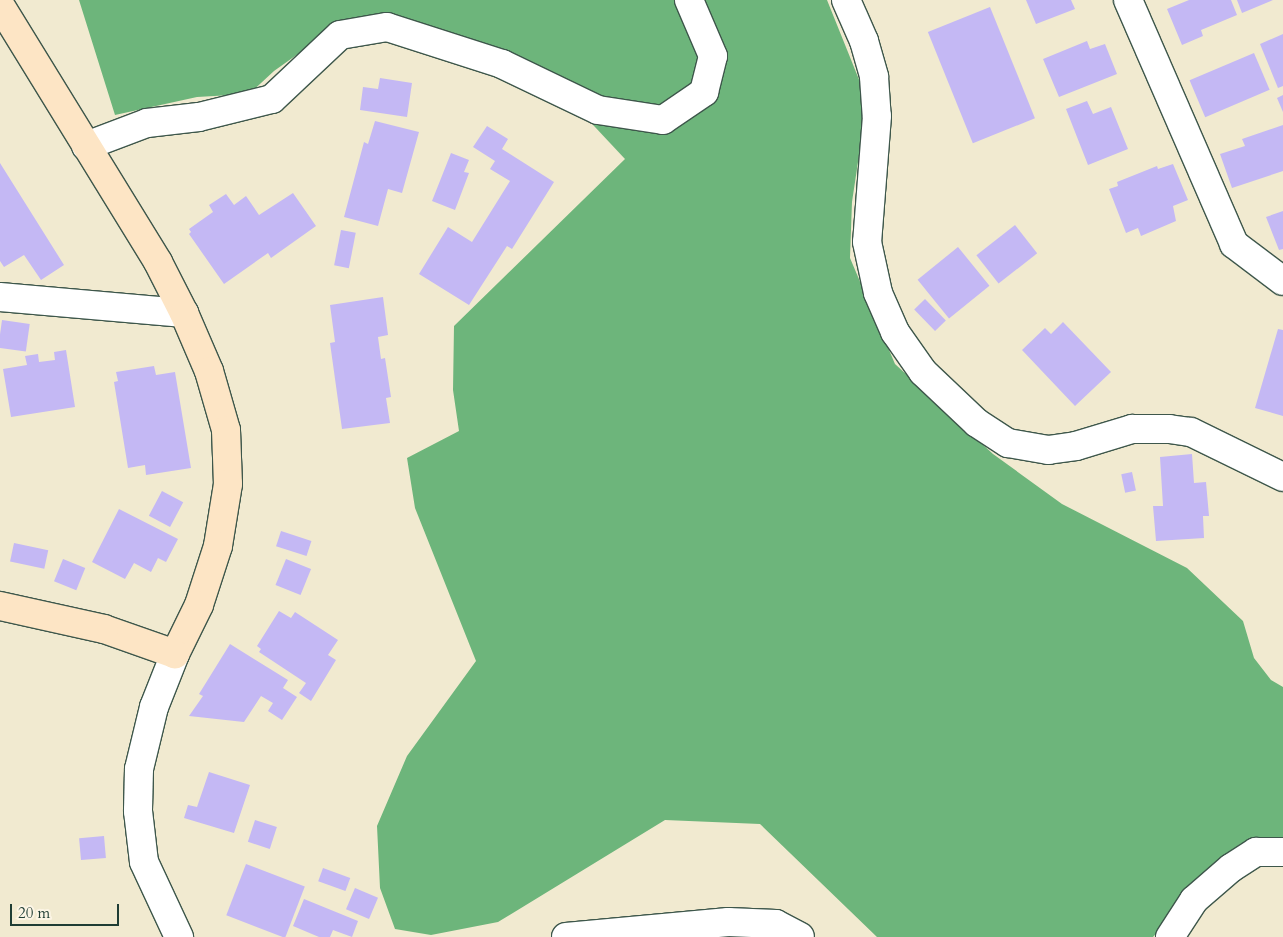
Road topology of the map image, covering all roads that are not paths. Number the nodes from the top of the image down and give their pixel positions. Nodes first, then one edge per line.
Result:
1 (689, 0) edge
2 (846, 0) edge
3 (1128, 0) edge
4 (0, 5) edge
5 (86, 146) junction
6 (1283, 281) edge
7 (0, 297) edge
8 (184, 313) junction
9 (1283, 477) edge
10 (0, 606) edge
11 (175, 654) junction
12 (1283, 852) edge
13 (178, 937) edge
14 (566, 937) edge
15 (800, 937) edge
16 (1170, 937) edge

1 - 5 street
2 - 9 street
3 - 6 street
4 - 5 street
5 - 8 street
7 - 8 street
8 - 11 street
10 - 11 street
11 - 13 street
12 - 16 street
14 - 15 street

